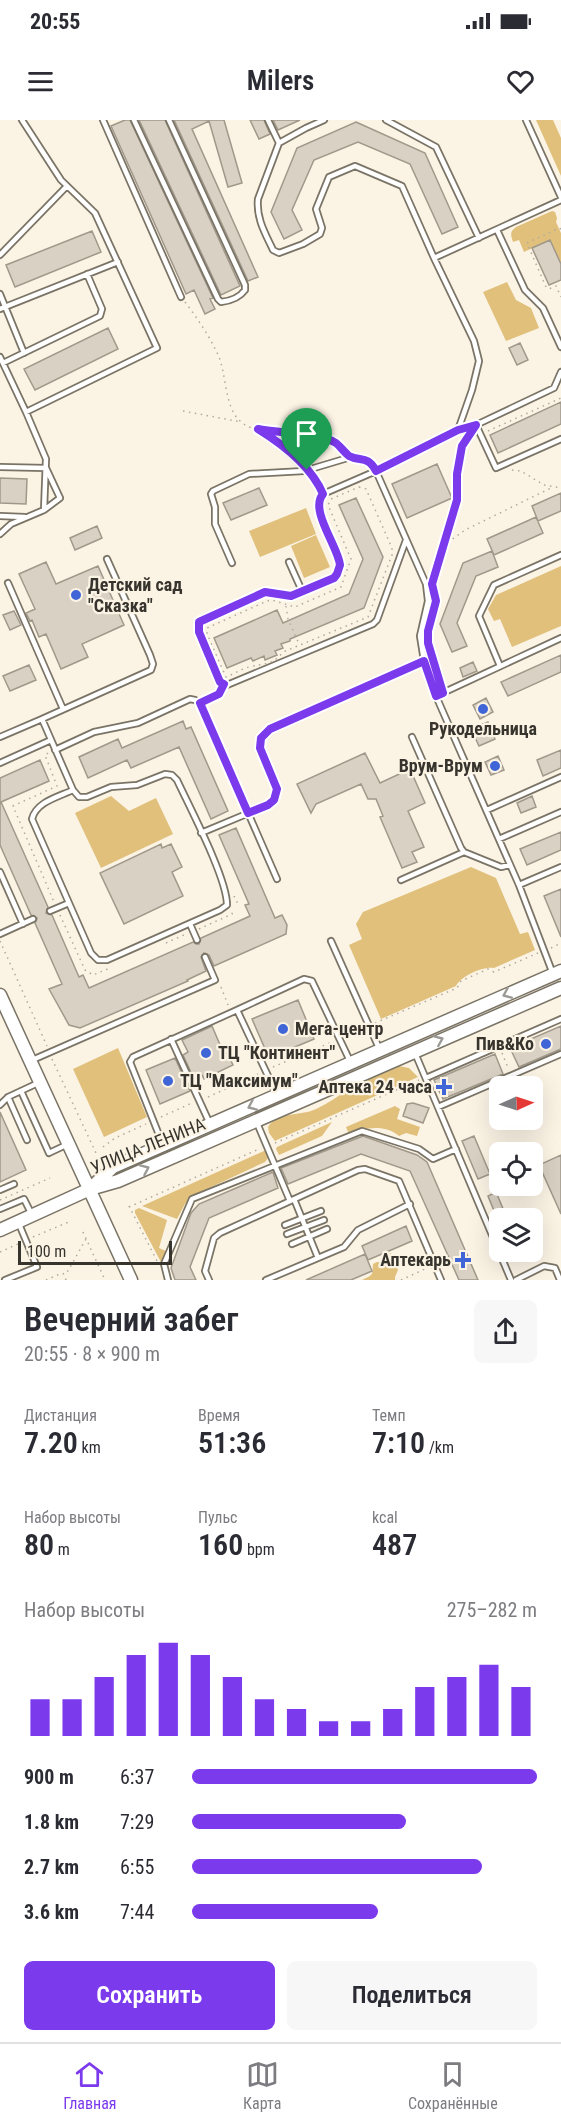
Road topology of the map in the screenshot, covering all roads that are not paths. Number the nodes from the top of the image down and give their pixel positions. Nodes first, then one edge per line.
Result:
1 (22, 120) edge
2 (103, 120) edge
3 (134, 120) edge
4 (169, 120) edge
5 (268, 120) edge
6 (302, 120) edge
7 (324, 120) edge
8 (386, 120) edge
9 (526, 120) edge
10 (306, 128) junction
11 (279, 143) junction
12 (67, 186) junction
13 (561, 199) edge
14 (496, 230) junction
15 (479, 238) junction
16 (0, 255) edge
17 (434, 258) junction
18 (118, 262) junction
19 (87, 274) junction
20 (0, 294) edge
21 (181, 297) road end
22 (3, 308) edge
23 (561, 347) edge
24 (24, 353) junction
25 (0, 357) edge
26 (3, 363) junction
27 (561, 372) edge
28 (27, 412) junction
29 (476, 425) junction
30 (458, 430) junction
31 (561, 439) edge
32 (0, 467) edge
33 (46, 468) junction
34 (376, 471) junction
35 (44, 510) junction
36 (0, 516) edge
37 (28, 517) junction
38 (0, 534) edge
39 (406, 540) junction
40 (561, 555) edge
41 (107, 559) dead end
42 (289, 562) dead end
43 (232, 563) dead end
44 (8, 583) dead end
45 (302, 591) junction
46 (561, 638) edge
47 (424, 661) junction
48 (500, 666) junction
49 (436, 696) junction
50 (63, 709) junction
51 (42, 719) junction
52 (412, 736) dead end
53 (0, 737) edge
54 (51, 740) junction
55 (55, 750) junction
56 (0, 763) edge
57 (561, 777) edge
58 (73, 790) junction
59 (487, 810) junction
60 (561, 812) edge
61 (248, 813) junction
62 (201, 833) junction
63 (499, 838) junction
64 (464, 852) junction
65 (510, 865) junction
66 (561, 867) edge
67 (0, 872) edge
68 (277, 879) dead end
69 (401, 880) dead end
70 (519, 885) junction
71 (69, 903) junction
72 (50, 911) dead end
73 (33, 919) dead end
74 (23, 924) junction
75 (190, 924) junction
76 (0, 934) edge
77 (197, 940) dead end
78 (331, 941) dead end
79 (205, 957) dead end
80 (557, 973) edge
81 (560, 990) edge
82 (0, 996) edge
83 (237, 1010) junction
84 (561, 1019) edge
85 (171, 1039) junction
86 (380, 1049) junction
87 (414, 1051) junction
88 (561, 1054) edge
89 (30, 1061) junction
90 (350, 1062) junction
91 (386, 1063) junction
92 (426, 1078) junction
93 (40, 1082) junction
94 (21, 1091) junction
95 (277, 1095) junction
96 (8, 1097) junction
97 (0, 1105) edge
98 (438, 1107) junction
99 (256, 1120) junction
100 (210, 1124) junction
101 (27, 1140) dead end
102 (69, 1144) junction
103 (163, 1145) junction
104 (456, 1149) junction
105 (275, 1166) junction
106 (14, 1184) dead end
107 (90, 1189) junction
108 (0, 1190) edge
109 (292, 1200) junction
110 (284, 1203) junction
111 (410, 1204) junction
112 (0, 1209) edge
113 (287, 1210) dead end
114 (321, 1211) dead end
115 (32, 1215) junction
116 (302, 1218) junction
117 (324, 1220) dead end
118 (19, 1221) junction
119 (285, 1225) dead end
120 (306, 1227) junction
121 (327, 1229) dead end
122 (0, 1230) edge
123 (287, 1234) dead end
124 (309, 1237) junction
125 (292, 1244) dead end
126 (318, 1258) junction
127 (561, 1265) edge
128 (555, 1268) junction
129 (5, 1280) edge
130 (131, 1280) edge
131 (168, 1280) edge
132 (208, 1280) edge
133 (266, 1280) edge
134 (441, 1280) edge
135 (511, 1280) edge
136 (516, 1280) edge
137 (560, 1280) edge

1 - 12 lane
2 - 21 lane
3 - 4 lane
5 - 11 lane
6 - 10 lane
7 - 10 lane
8 - 15 lane
9 - 13 lane
10 - 11 lane
11 - 17 lane
12 - 16 lane
12 - 18 lane
13 - 14 lane
14 - 15 lane
14 - 23 lane
15 - 17 lane
17 - 30 lane
18 - 19 lane
18 - 28 lane
19 - 22 lane
19 - 24 lane
20 - 22 lane
22 - 24 lane
24 - 26 lane
25 - 26 lane
26 - 28 lane
27 - 29 lane
28 - 33 lane
29 - 30 lane
29 - 31 lane
30 - 34 lane
32 - 33 lane
33 - 35 lane
33 - 35 lane
34 - 39 lane
34 - 43 lane
34 - 45 lane
35 - 37 lane
36 - 37 lane
37 - 38 lane
39 - 45 lane
39 - 47 lane
40 - 48 lane
41 - 50 lane
42 - 45 lane
44 - 50 lane
46 - 48 lane
47 - 49 lane
47 - 61 lane
48 - 49 lane
49 - 59 lane
50 - 51 lane
51 - 53 lane
51 - 54 lane
52 - 64 lane
54 - 55 lane
54 - 56 lane
55 - 58 lane
55 - 61 lane
57 - 59 lane
58 - 62 lane
58 - 71 lane
59 - 63 lane
60 - 63 lane
61 - 62 lane
61 - 68 lane
62 - 75 lane
63 - 65 lane
64 - 65 lane
64 - 69 lane
65 - 70 lane
66 - 70 lane
67 - 74 lane
70 - 80 lane
71 - 72 lane
71 - 75 lane
73 - 74 lane
74 - 76 lane
75 - 77 lane
78 - 86 lane
79 - 89 lane
80 -> 86 main road, УЛИЦА ЛЕНИНА
87 -> 81 main road, УЛИЦА ЛЕНИНА
82 - 89 main road
83 - 85 lane
83 - 90 lane
83 - 95 lane
84 - 92 lane
85 - 100 lane
85 - 103 lane
86 - 90 main road, УЛИЦА ЛЕНИНА
86 - 91 main road
87 - 91 main road, УЛИЦА ЛЕНИНА
87 - 92 lane
88 - 98 lane
89 - 93 main road
90 - 95 main road, УЛИЦА ЛЕНИНА
91 - 99 main road, УЛИЦА ЛЕНИНА
92 - 98 lane
93 - 94 lane
93 - 102 main road
94 - 96 lane
94 - 102 lane
95 -> 100 main road, УЛИЦА ЛЕНИНА
96 - 97 lane
96 - 101 lane
98 - 104 lane
99 - 105 lane
107 -> 99 main road, УЛИЦА ЛЕНИНА
100 - 103 main road, УЛИЦА ЛЕНИНА
102 - 107 main road
103 - 107 main road, УЛИЦА ЛЕНИНА
104 - 105 lane
104 - 135 lane
105 - 109 lane
105 - 131 lane
106 - 108 lane
107 - 115 main road
107 - 130 main road
109 - 110 lane
109 - 111 lane
109 - 116 lane
110 - 113 lane
110 - 132 lane
111 - 126 lane
111 - 134 lane
112 - 115 lane
114 - 116 lane
115 - 118 main road
116 - 119 lane
116 - 120 lane
117 - 120 lane
118 - 122 main road
118 - 129 lane
120 - 123 lane
120 - 124 lane
121 - 124 lane
124 - 125 lane
124 - 126 lane
126 - 133 lane
127 - 128 lane
128 - 136 lane
128 - 137 lane

